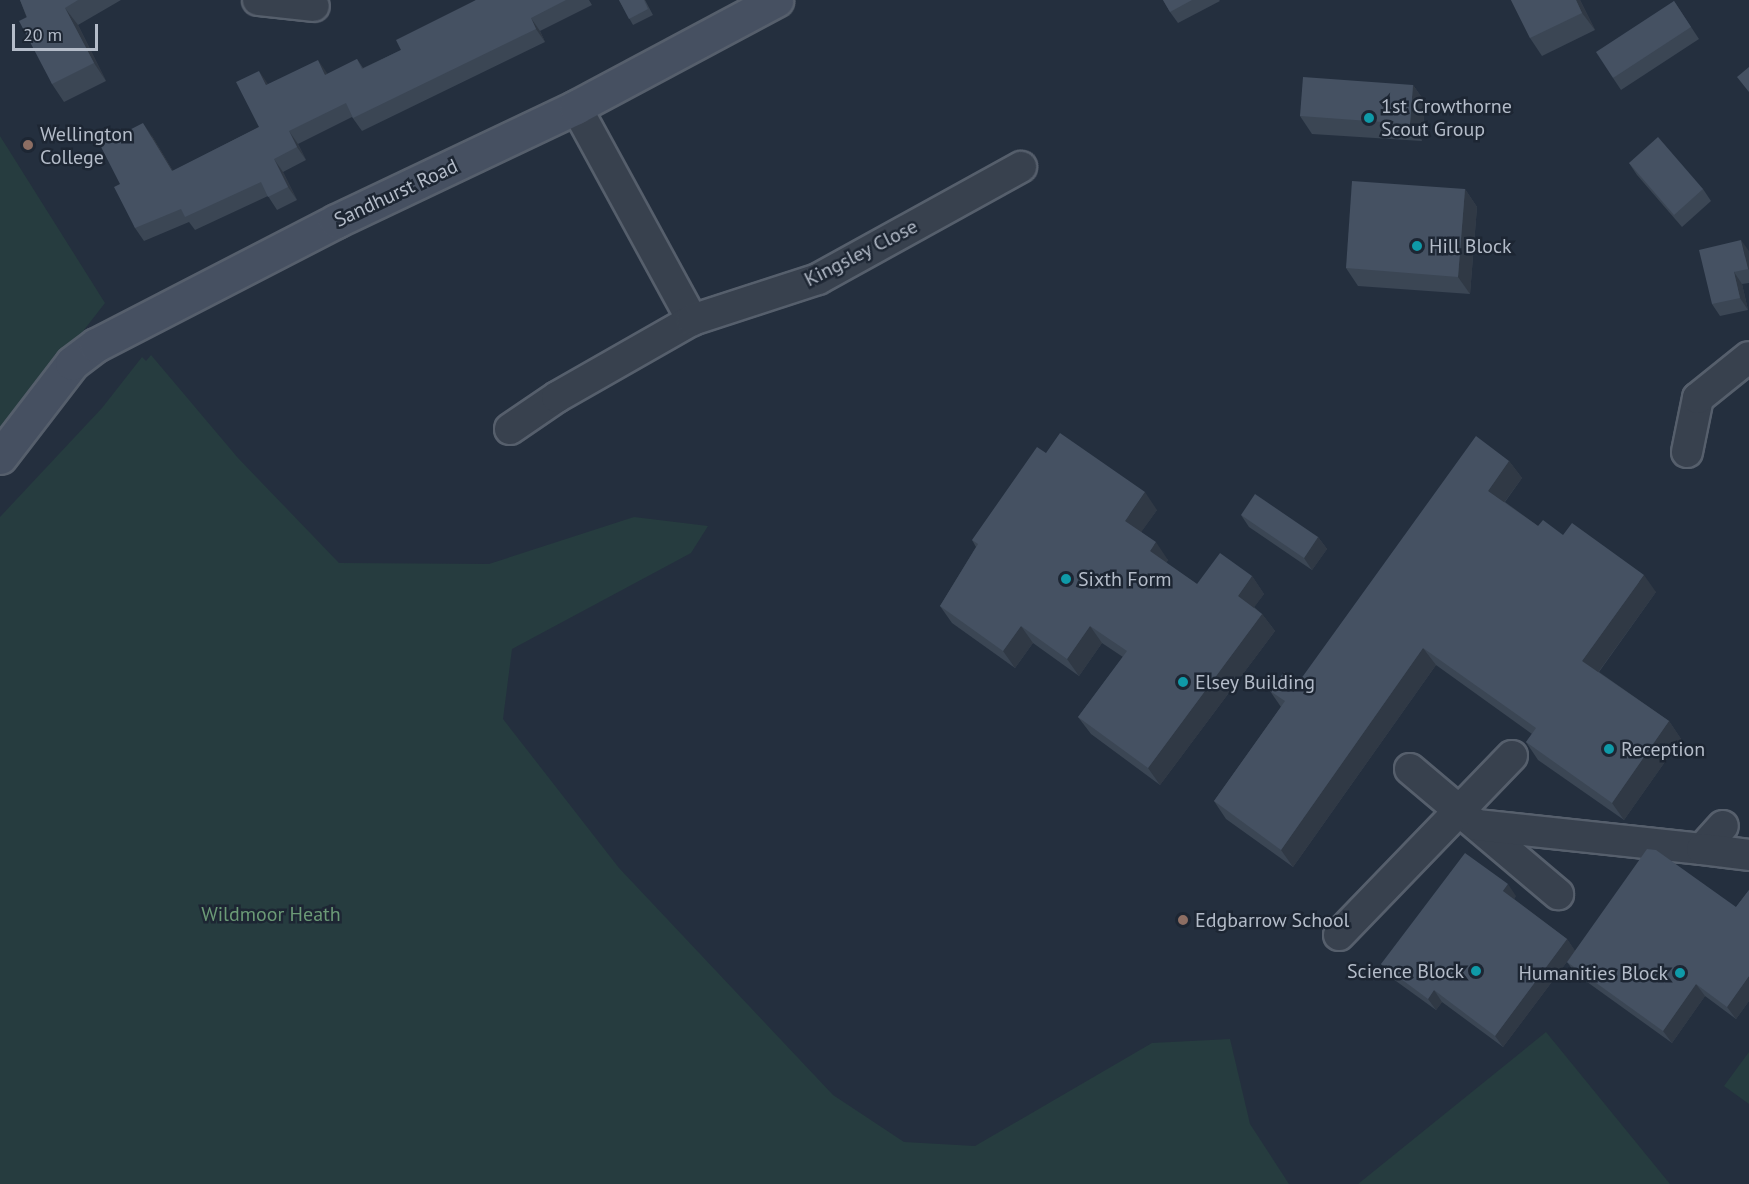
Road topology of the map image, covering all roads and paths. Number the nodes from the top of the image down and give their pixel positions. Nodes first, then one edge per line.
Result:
1 (258, 0) edge
2 (776, 0) edge
3 (314, 6) dead end
4 (576, 107) junction
5 (1021, 166) dead end
6 (692, 320) junction
7 (1749, 357) edge
8 (510, 429) dead end
9 (1687, 452) dead end
10 (0, 457) edge
11 (1512, 756) dead end
12 (1410, 769) dead end
13 (1469, 818) junction
14 (1723, 826) dead end
15 (1702, 849) junction
16 (1749, 855) edge
17 (1558, 894) dead end
18 (1339, 935) dead end

1 - 3 street
2 - 4 street, Sandhurst Road
4 - 6 street
4 - 10 street, Sandhurst Road
5 - 6 street, Kingsley Close
6 - 8 street, Kingsley Close
7 - 9 street
11 - 13 street
12 - 13 street
13 - 15 street
13 - 17 street
13 - 18 street
14 - 15 street
15 - 16 street

